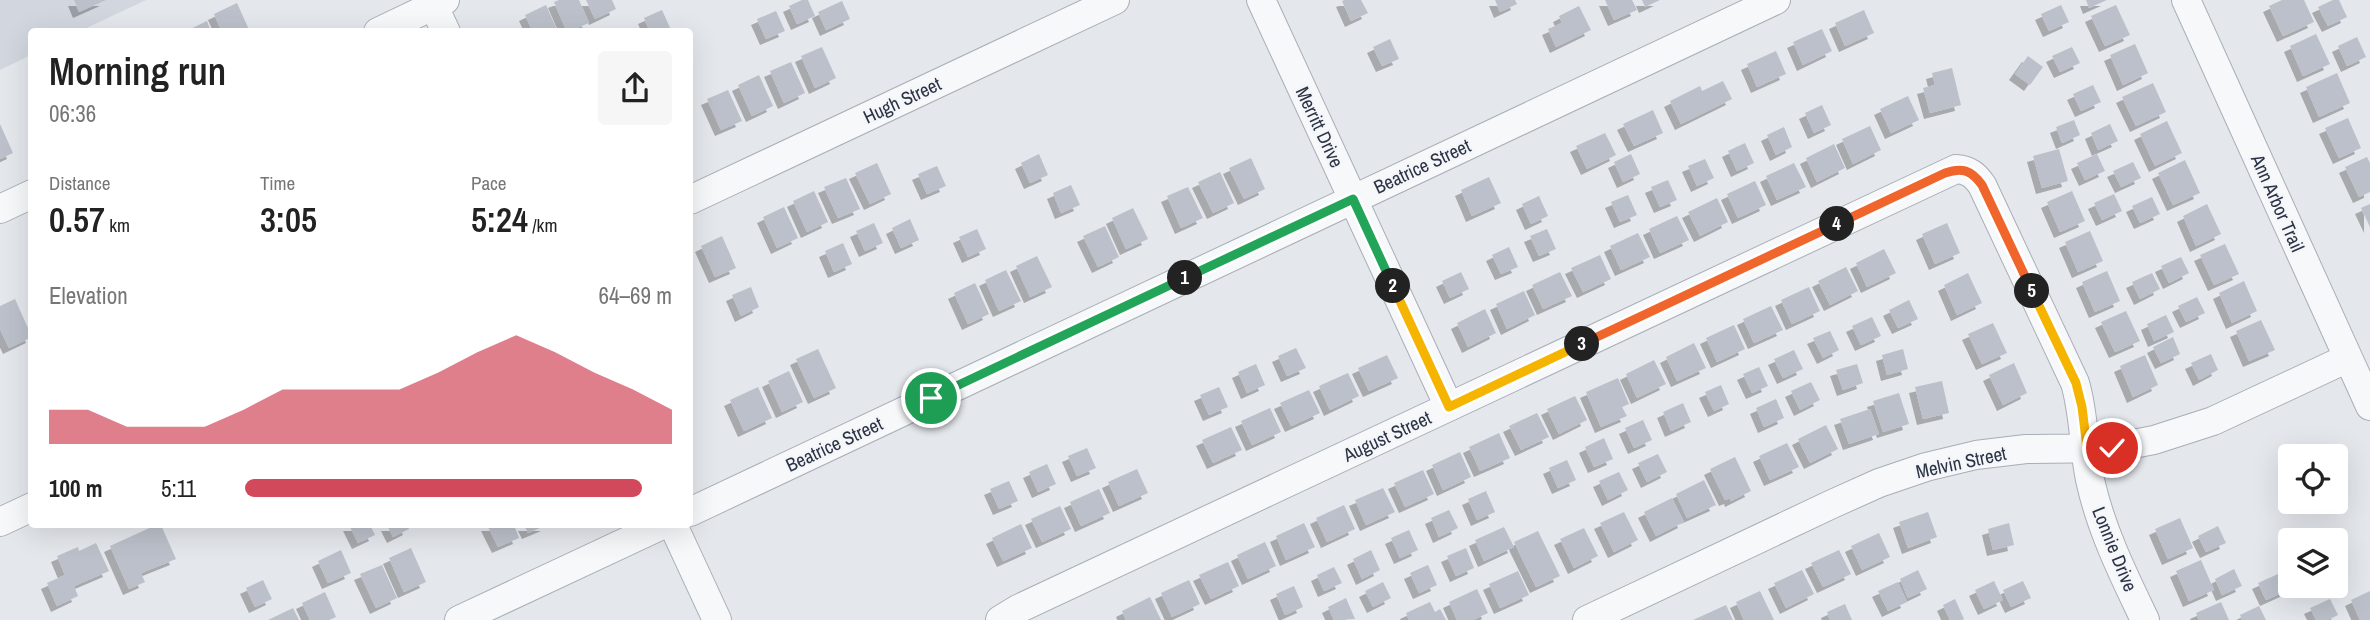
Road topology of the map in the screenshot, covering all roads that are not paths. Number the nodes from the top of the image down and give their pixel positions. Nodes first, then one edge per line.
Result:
1 (1115, 0) edge
2 (1261, 0) edge
3 (1776, 0) edge
4 (2186, 0) edge
5 (437, 2) edge
6 (386, 28) edge
7 (445, 28) edge
8 (1966, 170) joint
9 (28, 196) edge
10 (693, 199) edge
11 (1353, 199) junction
12 (0, 209) edge
13 (2348, 358) junction
14 (2370, 406) edge
15 (1449, 407) junction
16 (2087, 448) junction
17 (28, 509) edge
18 (693, 511) edge
19 (0, 522) edge
20 (656, 528) edge
21 (674, 528) edge
22 (459, 620) edge
23 (717, 620) edge
24 (1000, 620) edge
25 (1587, 620) edge
26 (2145, 620) edge

1 - 10 street, Hugh Street
2 - 11 street, Merritt Drive
3 - 11 street, Beatrice Street
4 - 13 street, Ann Arbor Trail
5 - 6 street
5 - 7 street
8 - 15 street, August Street
8 - 16 street, Lonnie Drive
9 - 12 street
11 - 15 street, Merritt Drive
11 - 18 street, Beatrice Street
13 - 14 street, Ann Arbor Trail
13 - 16 street, Melvin Street
15 - 24 street, August Street
16 - 25 street, Melvin Street
16 - 26 street, Lonnie Drive
17 - 19 street
20 - 22 street
21 - 23 street

